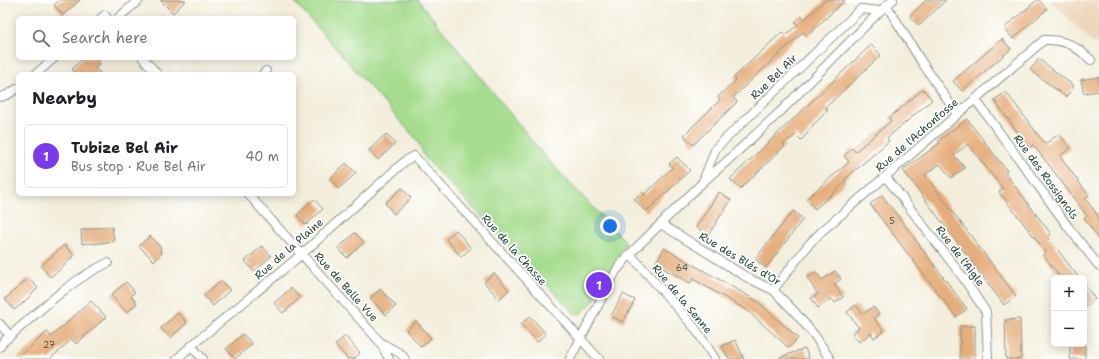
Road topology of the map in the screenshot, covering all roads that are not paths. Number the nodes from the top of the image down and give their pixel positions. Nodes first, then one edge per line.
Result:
1 (139, 0) edge
2 (893, 0) edge
3 (883, 8) junction
4 (120, 16) edge
5 (52, 60) edge
6 (145, 60) edge
7 (1091, 60) dead end
8 (38, 72) edge
9 (155, 72) edge
10 (16, 89) edge
11 (0, 97) edge
12 (975, 99) junction
13 (957, 114) junction
14 (414, 156) joint
15 (886, 177) junction
16 (703, 182) junction
17 (250, 196) edge
18 (661, 224) junction
19 (302, 254) junction
20 (630, 254) junction
21 (108, 263) dead end
22 (1099, 266) edge
23 (773, 290) junction
24 (0, 324) edge
25 (10, 336) junction
26 (580, 339) junction
27 (380, 342) junction
28 (191, 346) junction
29 (0, 347) edge
30 (177, 359) edge
31 (203, 359) edge
32 (389, 359) edge
33 (405, 359) edge
34 (570, 359) edge
35 (599, 359) edge
36 (715, 359) edge
37 (830, 359) edge
38 (988, 359) edge

1 - 4 street
2 - 3 street, Rue Bel Air
3 - 13 street
3 - 16 street, Rue Bel Air
3 - 16 street, Rue Bel Air
5 - 8 street
6 - 9 street
7 - 12 street, Rue de l'Achonfosse
10 - 11 street
12 - 13 street, Rue de l'Achonfosse
12 - 22 street, Rue des Rossignols
13 - 15 street, Rue de l'Achonfosse
14 - 19 street, Rue de la Plaine
14 - 26 street, Rue de la Chasse
15 - 23 street, Rue de l'Achonfosse
15 - 38 street, Rue de l'Aigle
16 - 18 street, Rue Bel Air
17 - 19 street, Rue de Belle Vue
18 - 20 street, Rue Bel Air
18 - 23 street, Rue des Blés d'Or
19 - 27 street, Rue de Belle Vue
19 - 28 street, Rue de la Plaine
20 - 26 street, Rue Bel Air
20 - 36 street, Rue de la Senne
21 - 25 street
23 - 37 street, Rue des Blés d'Or
24 - 25 street
25 - 29 street
26 - 34 street, Rue Bel Air
26 - 35 street, Rue de la Chasse
27 - 32 street, Rue de Belle Vue
27 - 33 street, Rue de Belle Vue
28 - 30 street, Rue de la Plaine
28 - 31 street

